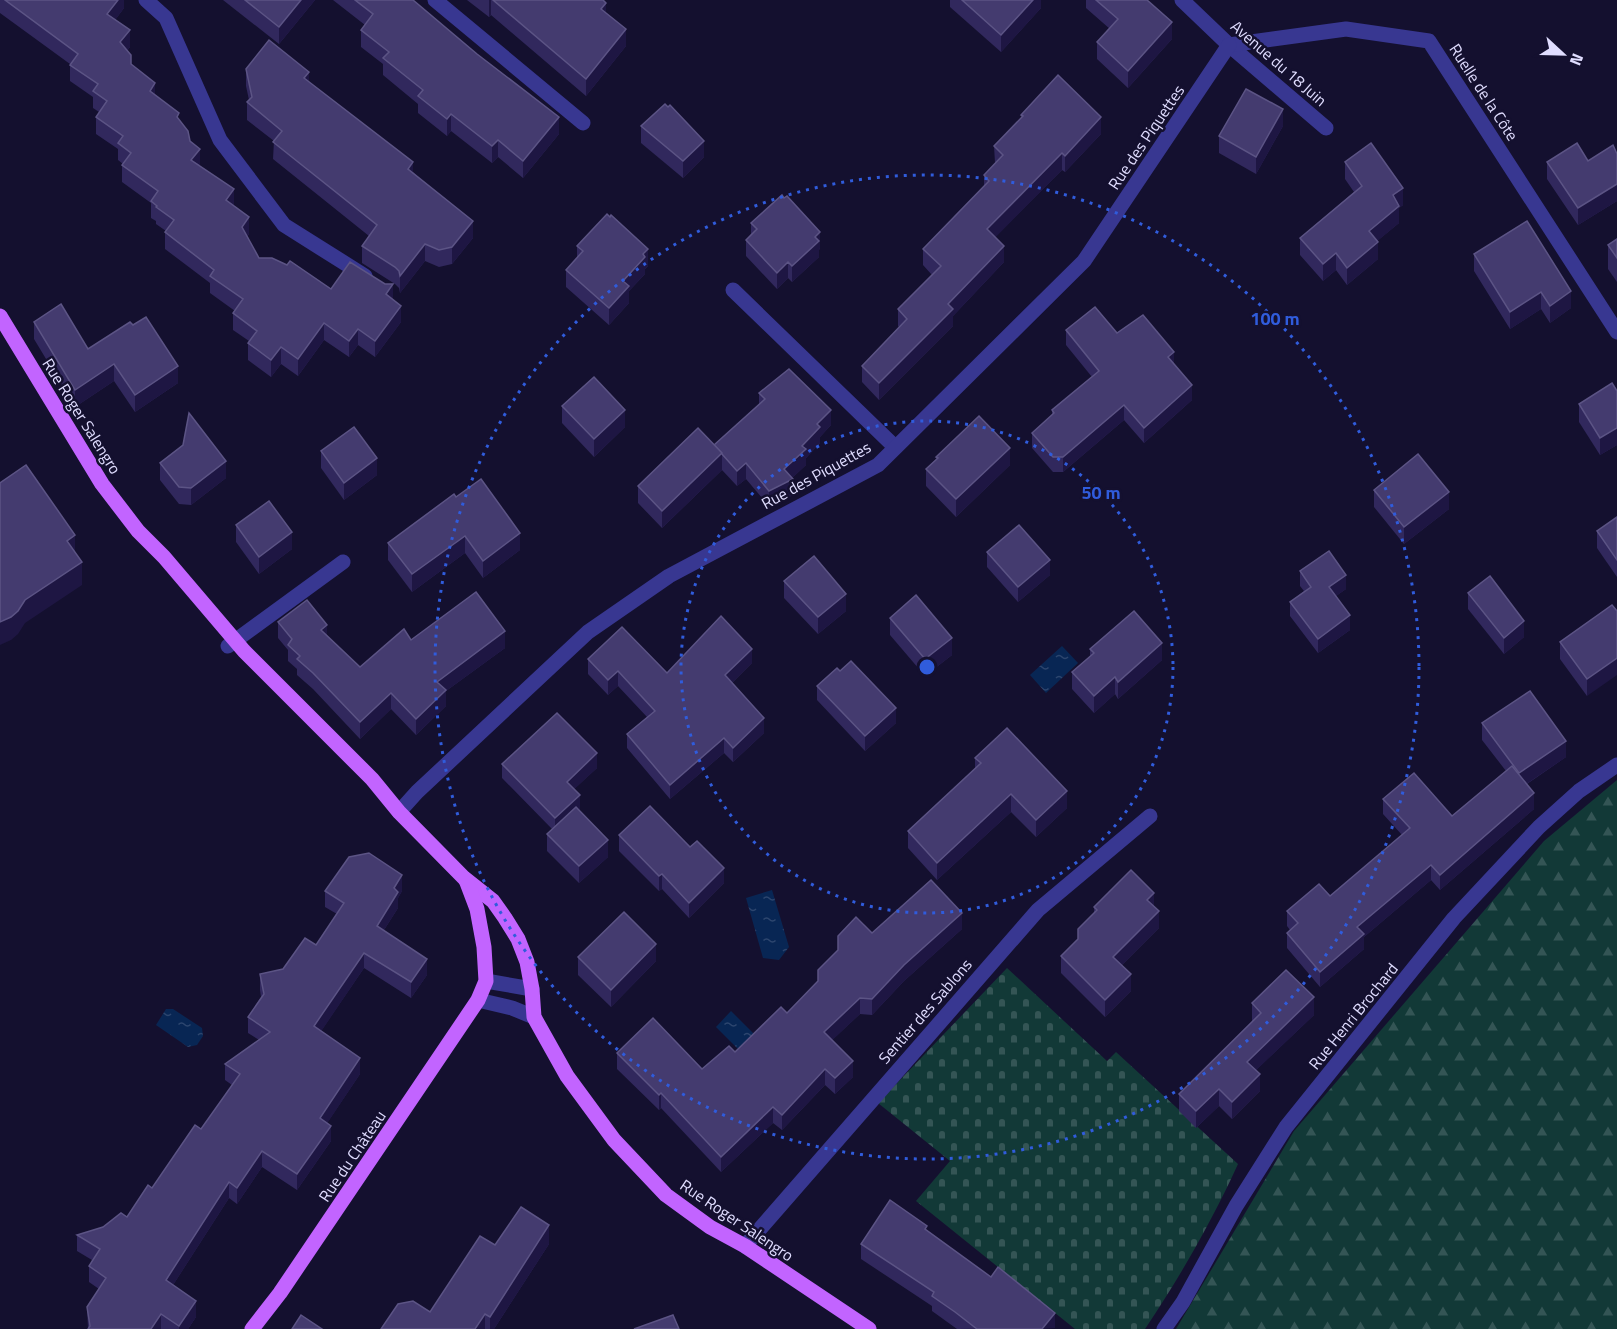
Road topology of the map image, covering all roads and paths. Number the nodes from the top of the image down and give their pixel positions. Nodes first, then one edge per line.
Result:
1 (146, 0) edge
2 (435, 0) edge
3 (1182, 0) edge
4 (1229, 45) junction
5 (583, 123) dead end
6 (1326, 128) dead end
7 (380, 286) edge
8 (733, 290) dead end
9 (0, 316) edge
10 (1617, 332) edge
11 (896, 447) junction
12 (343, 562) dead end
13 (231, 643) junction
14 (1617, 765) edge
15 (399, 812) junction
16 (1150, 816) dead end
17 (465, 878) junction
18 (486, 981) junction
19 (532, 989) junction
20 (478, 1000) junction
21 (534, 1017) junction
22 (745, 1246) junction
23 (252, 1329) edge
24 (869, 1329) edge
25 (1164, 1329) edge

1 - 7 street
2 - 5 street
3 - 4 street, Avenue du 18 Juin
4 - 6 street, Avenue du 18 Juin
4 - 10 street, Ruelle de la Côte
4 - 11 street, Rue des Piquettes
8 - 11 street
9 - 13 main road, Rue Roger Salengro
11 - 15 street, Rue des Piquettes
12 - 13 street
13 - 15 main road, Rue Roger Salengro
14 - 25 street, Rue Henri Brochard
15 - 17 main road, Rue Roger Salengro
16 - 22 street, Sentier des Sablons
17 - 18 main road, Rue Roger Salengro
17 - 19 main road, Rue Roger Salengro
18 - 19 street
18 - 20 main road, Rue Roger Salengro
19 - 21 main road, Rue Roger Salengro
20 - 21 street
20 - 23 main road, Rue du Château
21 - 22 main road, Rue Roger Salengro
22 - 24 main road, Rue Roger Salengro

